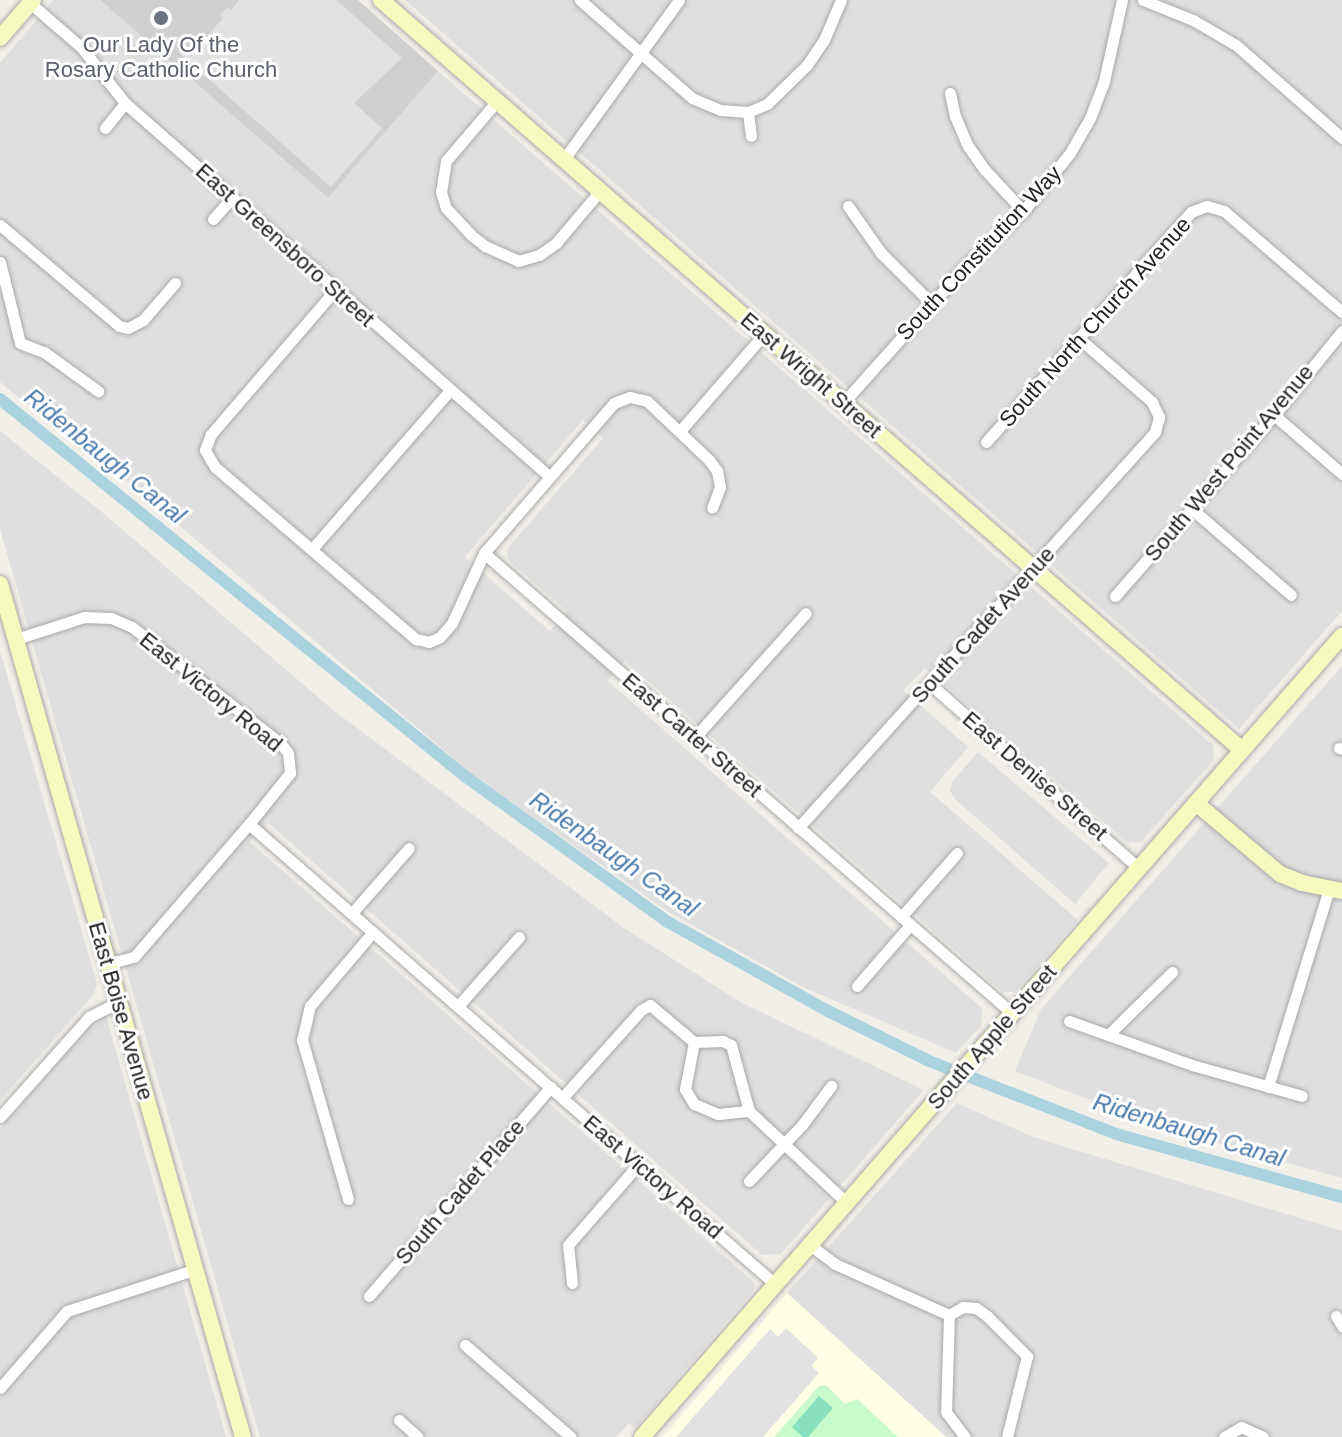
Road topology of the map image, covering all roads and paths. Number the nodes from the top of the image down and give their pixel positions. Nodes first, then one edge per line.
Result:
1 (381, 0) edge
2 (580, 0) edge
3 (679, 0) edge
4 (841, 0) edge
5 (1122, 0) edge
6 (1143, 0) edge
7 (31, 2) edge
8 (0, 38) edge
9 (642, 54) junction
10 (950, 93) dead end
11 (497, 101) junction
12 (125, 103) junction
13 (748, 112) junction
14 (105, 128) dead end
15 (751, 136) dead end
16 (1342, 138) edge
17 (564, 159) junction
18 (600, 191) junction
19 (232, 198) junction
20 (848, 206) dead end
21 (1023, 211) junction
22 (213, 219) dead end
23 (0, 225) edge
24 (0, 262) edge
25 (175, 283) dead end
26 (335, 290) junction
27 (932, 304) junction
28 (1342, 312) edge
29 (1342, 331) edge
30 (764, 334) junction
31 (1080, 339) junction
32 (450, 390) junction
33 (98, 391) dead end
34 (843, 403) junction
35 (1274, 415) junction
36 (680, 431) junction
37 (986, 442) dead end
38 (1342, 474) edge
39 (550, 477) junction
40 (712, 508) dead end
41 (1192, 509) junction
42 (312, 549) junction
43 (484, 553) junction
44 (1034, 569) junction
45 (1, 590) edge
46 (1291, 595) dead end
47 (1115, 596) dead end
48 (806, 613) dead end
49 (1342, 636) edge
50 (16, 639) junction
51 (930, 684) junction
52 (695, 737) junction
53 (1242, 750) junction
54 (1196, 803) junction
55 (249, 824) junction
56 (798, 828) junction
57 (409, 848) dead end
58 (957, 853) dead end
59 (1139, 868) junction
60 (1336, 890) edge
61 (352, 913) junction
62 (905, 921) junction
63 (373, 932) junction
64 (519, 937) dead end
65 (107, 964) junction
66 (1172, 972) dead end
67 (857, 986) dead end
68 (118, 1002) junction
69 (458, 1006) junction
70 (1013, 1014) junction
71 (1069, 1021) dead end
72 (1108, 1035) junction
73 (694, 1042) junction
74 (831, 1086) dead end
75 (551, 1087) junction
76 (1268, 1087) junction
77 (1302, 1096) dead end
78 (563, 1097) junction
79 (749, 1111) junction
80 (0, 1117) edge
81 (783, 1142) junction
82 (639, 1164) junction
83 (749, 1181) dead end
84 (348, 1199) dead end
85 (847, 1203) junction
86 (810, 1245) junction
87 (196, 1269) junction
88 (572, 1283) dead end
89 (776, 1285) junction
90 (369, 1296) dead end
91 (949, 1315) junction
92 (465, 1345) dead end
93 (0, 1388) edge
94 (399, 1420) dead end
95 (243, 1437) edge
96 (418, 1437) edge
97 (571, 1437) edge
98 (642, 1437) edge
99 (965, 1437) edge
100 (1007, 1437) edge
101 (1224, 1437) edge
102 (1263, 1437) edge

1 - 11 street, East Wright Street
2 - 9 street
3 - 9 street
4 - 13 street
5 - 21 street, South Constitution Way
6 - 16 street
7 - 8 street
7 - 12 street, East Greensboro Street
9 - 13 street
9 - 17 street
10 - 21 street
11 - 17 street, East Wright Street
11 - 18 street
12 - 14 street
12 - 19 street, East Greensboro Street
13 - 15 street
17 - 18 street, East Wright Street
18 - 30 street, East Wright Street
19 - 22 street
19 - 26 street, East Greensboro Street
20 - 27 street
21 - 27 street, South Constitution Way
23 - 25 street
24 - 33 street
26 - 32 street, East Greensboro Street
26 - 42 street
27 - 34 street, South Constitution Way
28 - 31 street, South North Church Avenue
29 - 35 street, South West Point Avenue
30 - 34 street, East Wright Street
30 - 36 street
31 - 37 street, South North Church Avenue
31 - 44 street, South Cadet Avenue
32 - 39 street, East Greensboro Street
32 - 42 street
34 - 44 street, East Wright Street
35 - 38 street
35 - 41 street, South West Point Avenue
36 - 39 street
36 - 40 street
39 - 43 street
41 - 46 street
41 - 47 street, South West Point Avenue
42 - 43 street
43 - 52 street, East Carter Street
44 - 51 street, South Cadet Avenue
44 - 53 street, East Wright Street
45 - 50 street, East Boise Avenue
48 - 52 street
49 - 53 street, South Apple Street
50 - 55 street, East Victory Road
50 - 65 street, East Boise Avenue
51 - 56 street, South Cadet Avenue
51 - 59 street, East Denise Street
52 - 56 street, East Carter Street
53 - 54 street, South Apple Street
54 - 59 street, South Apple Street
54 - 60 street
55 - 61 street, East Victory Road
55 - 65 street
56 - 62 street, East Carter Street
57 - 61 street
58 - 62 street
59 - 70 street, South Apple Street
60 - 76 street
61 - 63 street, East Victory Road
62 - 67 street
62 - 70 street, East Carter Street
63 - 69 street, East Victory Road
63 - 84 street
64 - 69 street
65 - 68 street, East Boise Avenue
66 - 72 street
68 - 80 street
68 - 87 street, East Boise Avenue
69 - 75 street, East Victory Road
70 - 85 street, South Apple Street
71 - 72 street
72 - 76 street
73 - 78 street
73 - 79 street
73 - 79 street
74 - 81 street
75 - 78 street, East Victory Road
75 - 90 street, South Cadet Place
76 - 77 street
78 - 82 street, East Victory Road
79 - 81 street
81 - 83 street
81 - 85 street
82 - 88 street
82 - 89 street, East Victory Road
85 - 86 street, South Apple Street
86 - 89 street, South Apple Street
86 - 91 street
87 - 93 street
87 - 95 street, East Boise Avenue
89 - 98 street, South Apple Street
91 - 99 street
91 - 100 street
92 - 97 street
94 - 96 street
101 - 102 street

